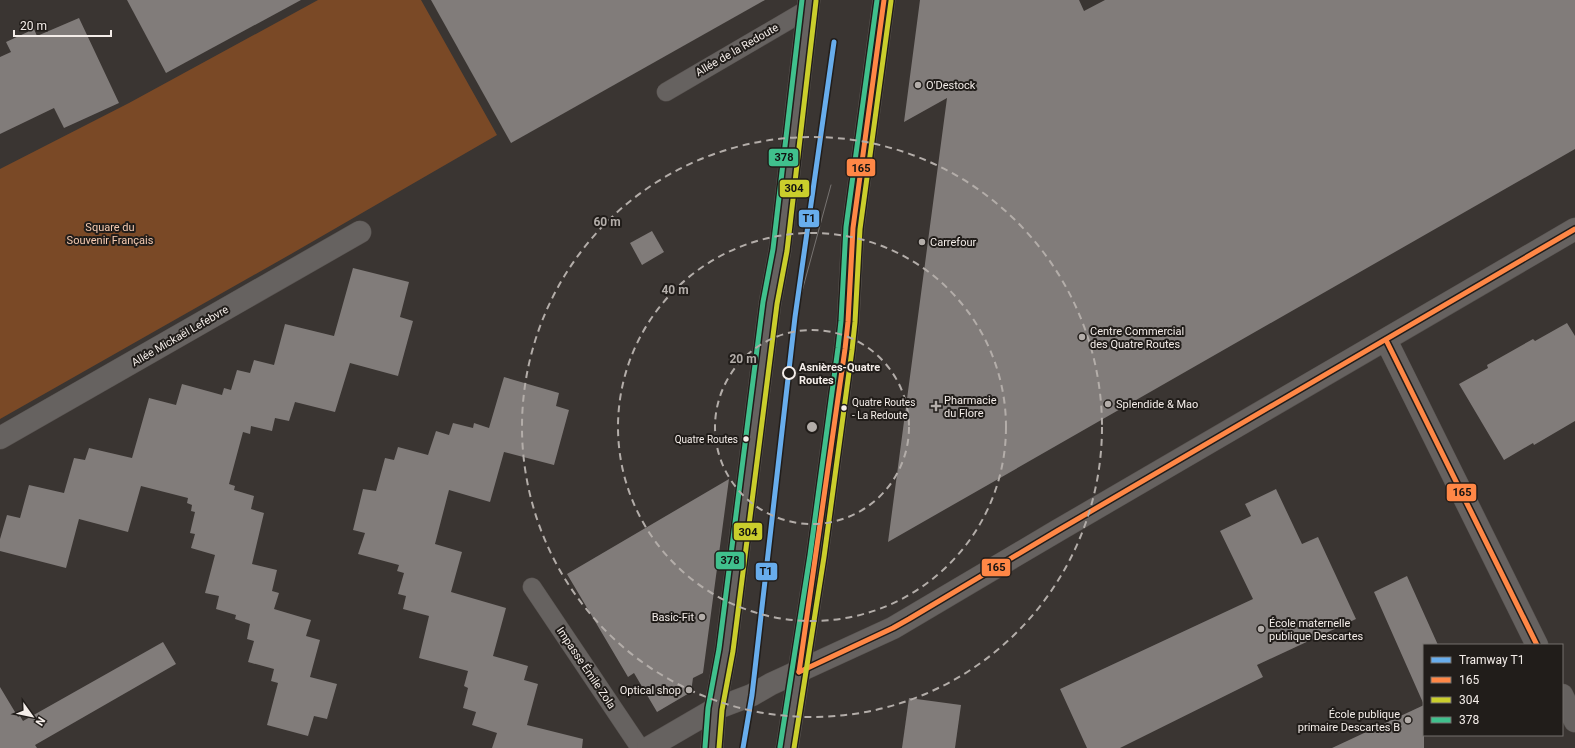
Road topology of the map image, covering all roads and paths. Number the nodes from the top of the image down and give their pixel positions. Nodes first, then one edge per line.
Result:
1 (884, 0) edge
2 (809, 4) edge
3 (666, 92) dead end
4 (1575, 229) edge
5 (360, 232) dead end
6 (1386, 340) junction
7 (0, 438) edge
8 (532, 587) dead end
9 (1537, 644) edge
10 (799, 672) junction
11 (1563, 697) edge
12 (715, 709) junction
13 (1575, 721) edge
14 (640, 748) edge
15 (648, 748) edge
16 (712, 748) edge
17 (787, 748) edge

1 - 10 street
2 - 3 lane, Allée de la Redoute
2 - 12 street
4 - 6 street
5 - 7 street, Allée Mickaël Lefebvre
6 - 9 street
6 - 10 street
8 - 14 lane, Impasse Émile Zola
10 - 12 street
10 - 17 street
11 - 13 street
12 - 15 street
12 - 16 street

